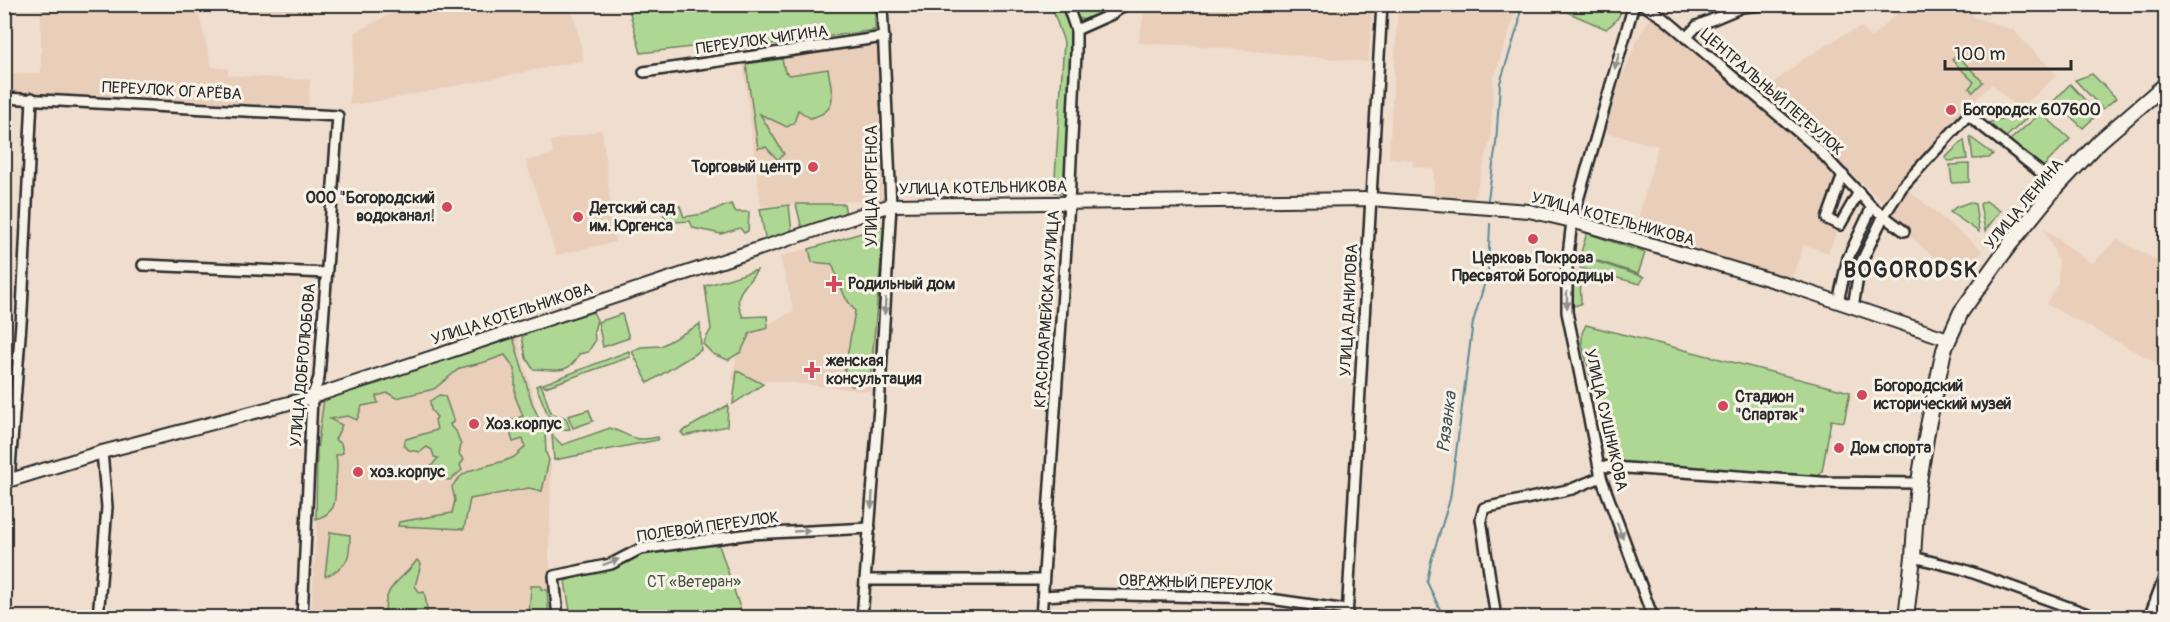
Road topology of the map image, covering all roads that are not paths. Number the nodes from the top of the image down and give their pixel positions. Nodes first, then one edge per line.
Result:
1 (882, 4) edge
2 (1067, 4) edge
3 (1126, 4) edge
4 (1382, 4) edge
5 (1634, 4) edge
6 (1642, 4) edge
7 (1769, 4) edge
8 (1076, 30) junction
9 (884, 37) junction
10 (1686, 38) junction
11 (644, 72) dead end
12 (2166, 84) edge
13 (4, 98) edge
14 (32, 98) junction
15 (338, 116) joint
16 (1843, 175) junction
17 (2058, 186) junction
18 (1859, 192) junction
19 (1370, 199) junction
20 (1069, 203) junction
21 (891, 206) junction
22 (1872, 207) junction
23 (1883, 217) junction
24 (1572, 221) junction
25 (1904, 231) dead end
26 (143, 265) dead end
27 (326, 273) junction
28 (1838, 302) junction
29 (1852, 307) junction
30 (1948, 339) junction
31 (312, 397) junction
32 (102, 452) junction
33 (1599, 466) junction
34 (1601, 477) junction
35 (7, 482) edge
36 (1918, 483) junction
37 (870, 528) junction
38 (1913, 558) junction
39 (2166, 572) edge
40 (865, 580) junction
41 (1043, 580) junction
42 (1043, 596) junction
43 (1347, 614) edge
44 (98, 618) edge
45 (302, 618) edge
46 (558, 618) edge
47 (862, 618) edge
48 (1041, 618) edge
49 (1496, 618) edge
50 (1653, 618) edge
51 (1906, 618) edge
52 (2099, 618) edge
53 (2149, 618) edge

1 - 9 street, УЛИЦА ЮРГЕНСА
2 - 8 street, КРАСНОАРМЕЙСКАЯ УЛИЦА
3 - 8 street
4 - 19 street, УЛИЦА ДАНИЛОВА
5 -> 24 street, УЛИЦА СУШНИКОВА
6 - 10 street, ЦЕНТРАЛЬНЫЙ ПЕРЕУЛОК
7 - 10 street
8 - 20 street, КРАСНОАРМЕЙСКАЯ УЛИЦА
9 - 11 street, ПЕРЕУЛОК ЧИГИНА
9 - 21 street, УЛИЦА ЮРГЕНСА
10 - 16 street, ЦЕНТРАЛЬНЫЙ ПЕРЕУЛОК
12 - 17 main road, УЛИЦА ЛЕНИНА
13 - 14 street, ПЕРЕУЛОК ОГАРЁВА
14 - 15 street, ПЕРЕУЛОК ОГАРЁВА
14 - 35 street
15 - 27 street, УЛИЦА ДОБРОЛЮБОВА
16 - 18 street, ЦЕНТРАЛЬНЫЙ ПЕРЕУЛОК
16 - 18 street
17 - 23 street
17 - 30 main road, УЛИЦА ЛЕНИНА
18 - 22 street, ЦЕНТРАЛЬНЫЙ ПЕРЕУЛОК
19 - 20 street, УЛИЦА КОТЕЛЬНИКОВА
19 - 24 street, УЛИЦА КОТЕЛЬНИКОВА
19 - 43 street, УЛИЦА ДАНИЛОВА
20 - 21 street, УЛИЦА КОТЕЛЬНИКОВА
20 - 41 street, КРАСНОАРМЕЙСКАЯ УЛИЦА
21 - 31 street, УЛИЦА КОТЕЛЬНИКОВА
21 -> 37 street, УЛИЦА ЮРГЕНСА
22 - 23 street, ЦЕНТРАЛЬНЫЙ ПЕРЕУЛОК
22 - 28 street
23 - 25 street, ЦЕНТРАЛЬНЫЙ ПЕРЕУЛОК
23 - 29 street
24 - 28 street, УЛИЦА КОТЕЛЬНИКОВА
24 -> 33 street, УЛИЦА СУШНИКОВА
26 - 27 street
27 - 31 street, УЛИЦА ДОБРОЛЮБОВА
28 - 29 street, УЛИЦА КОТЕЛЬНИКОВА
29 - 30 street, УЛИЦА КОТЕЛЬНИКОВА
30 - 36 main road, УЛИЦА ЛЕНИНА
31 - 32 street, УЛИЦА КОТЕЛЬНИКОВА
31 - 45 street, УЛИЦА ДОБРОЛЮБОВА
32 - 35 street, УЛИЦА КОТЕЛЬНИКОВА
32 - 44 street
33 - 34 street, УЛИЦА СУШНИКОВА
33 - 36 street
34 - 49 street
34 -> 50 street, УЛИЦА СУШНИКОВА
36 - 38 main road, УЛИЦА ЛЕНИНА
37 - 40 street, УЛИЦА ЮРГЕНСА
46 -> 37 street, ПОЛЕВОЙ ПЕРЕУЛОК
38 - 51 main road, УЛИЦА ЛЕНИНА
38 - 52 street
39 - 53 street
40 - 41 street
40 - 47 street, УЛИЦА ЮРГЕНСА
41 - 42 street, КРАСНОАРМЕЙСКАЯ УЛИЦА
42 - 43 street, ОВРАЖНЫЙ ПЕРЕУЛОК
42 - 48 street, КРАСНОАРМЕЙСКАЯ УЛИЦА

